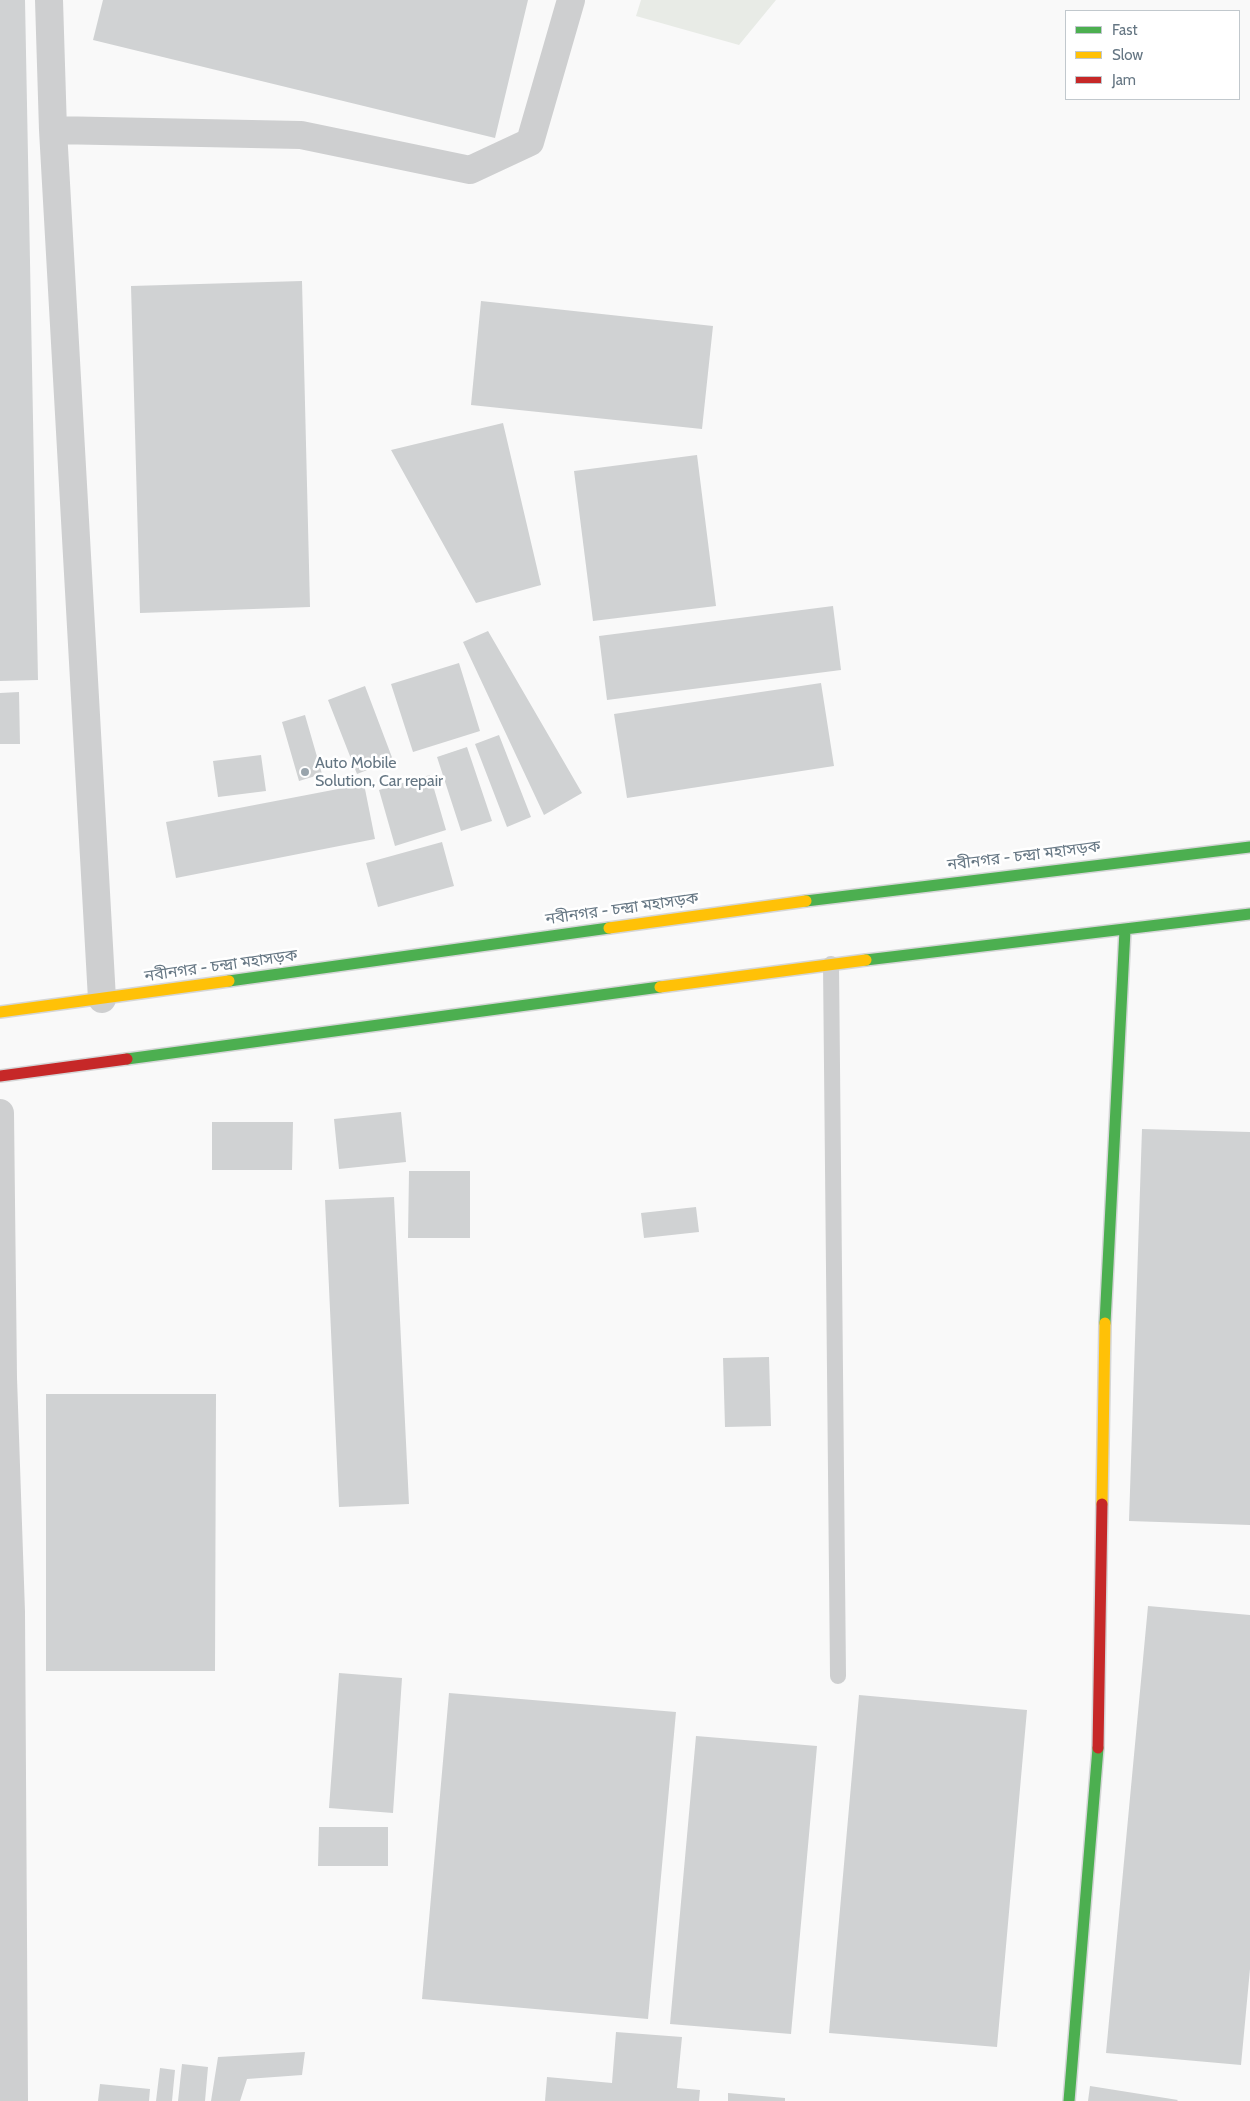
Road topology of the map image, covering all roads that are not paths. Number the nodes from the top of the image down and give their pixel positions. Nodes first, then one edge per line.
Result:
1 (49, 0) edge
2 (570, 0) edge
3 (53, 130) junction
4 (1250, 848) edge
5 (1250, 914) edge
6 (1124, 930) junction
7 (831, 964) junction
8 (102, 999) junction
9 (0, 1012) edge
10 (0, 1076) edge
11 (0, 1113) edge
12 (1, 1379) edge
13 (838, 1676) dead end
14 (14, 2101) edge
15 (1069, 2101) edge

1 - 3 street
2 - 3 street
3 - 8 street
4 - 8 main road, নবীনগর - চন্দ্রা মহাসড়ক
5 - 6 main road
6 - 7 main road
6 - 15 main road
7 - 10 main road
7 - 13 lane
8 - 9 main road, নবীনগর - চন্দ্রা মহাসড়ক
11 - 12 street
12 - 14 street

